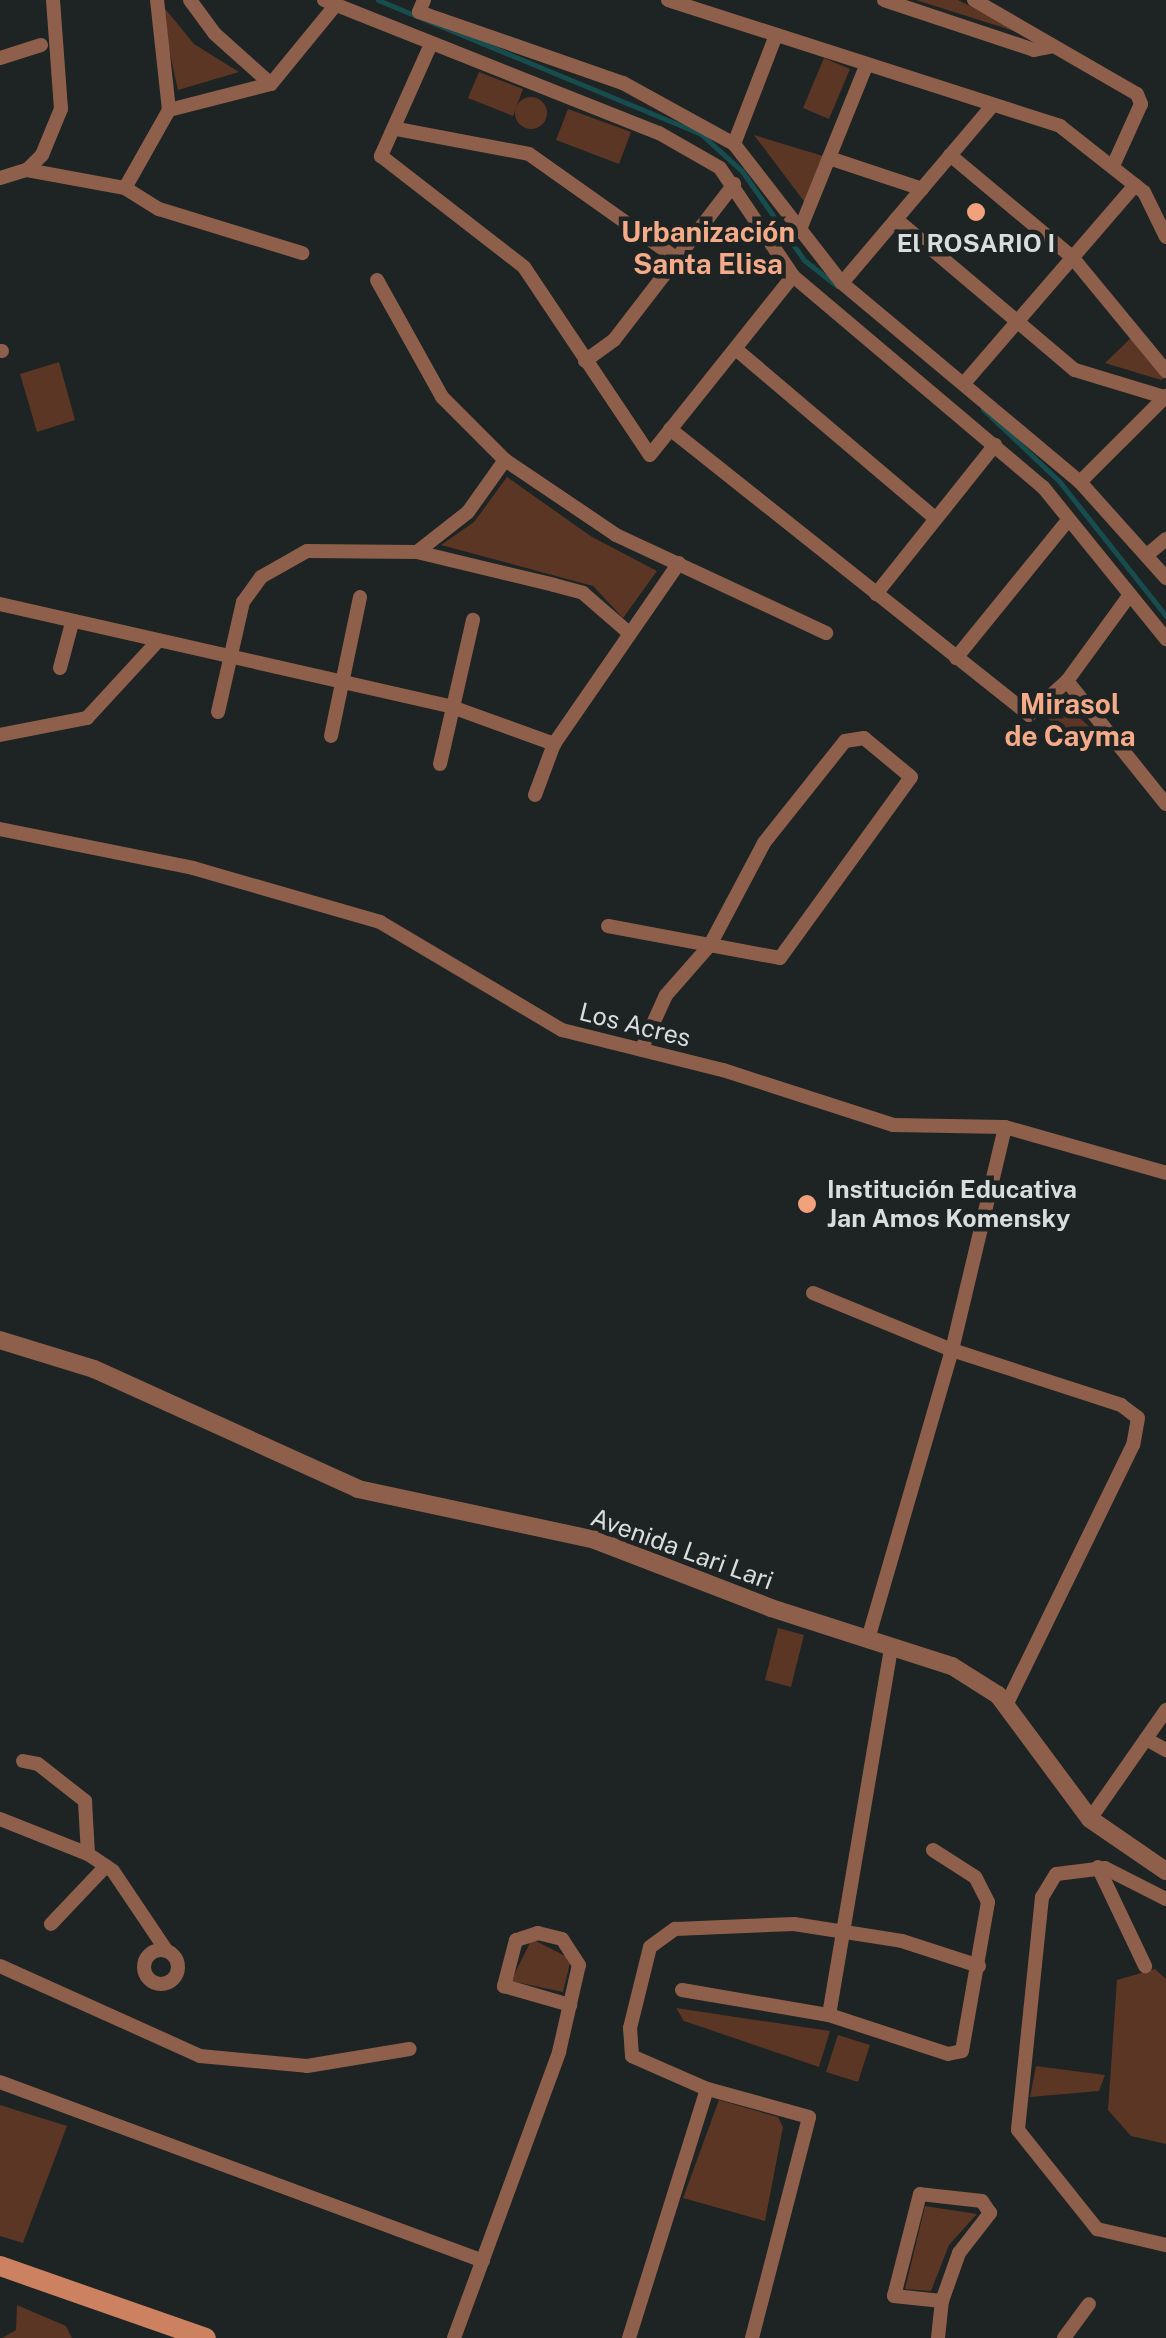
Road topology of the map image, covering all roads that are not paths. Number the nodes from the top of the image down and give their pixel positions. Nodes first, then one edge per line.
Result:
1 (52, 0) edge
2 (156, 0) edge
3 (190, 0) edge
4 (424, 0) edge
5 (668, 0) edge
6 (884, 0) edge
7 (974, 0) edge
8 (329, 3) edge
9 (776, 35) junction
10 (431, 44) junction
11 (41, 45) dead end
12 (1050, 48) junction
13 (0, 58) edge
14 (867, 64) junction
15 (271, 84) junction
16 (992, 106) junction
17 (169, 110) junction
18 (397, 128) junction
19 (734, 144) junction
20 (950, 154) junction
21 (829, 158) junction
22 (1113, 166) junction
23 (28, 170) junction
24 (0, 178) edge
25 (734, 184) junction
26 (1135, 185) junction
27 (124, 188) junction
28 (922, 189) junction
29 (896, 219) junction
30 (799, 232) junction
31 (1166, 237) edge
32 (302, 252) dead end
33 (676, 258) junction
34 (1072, 258) junction
35 (793, 276) junction
36 (377, 280) dead end
37 (842, 283) junction
38 (1018, 318) junction
39 (738, 351) junction
40 (585, 361) junction
41 (1166, 371) edge
42 (966, 381) junction
43 (1165, 396) edge
44 (670, 429) junction
45 (994, 445) junction
46 (506, 460) junction
47 (1080, 482) junction
48 (935, 518) junction
49 (1068, 520) junction
50 (1166, 539) edge
51 (417, 552) junction
52 (1148, 555) junction
53 (679, 562) junction
54 (1166, 578) edge
55 (876, 594) junction
56 (1129, 596) junction
57 (360, 597) dead end
58 (0, 604) edge
59 (472, 620) dead end
60 (72, 622) junction
61 (826, 633) dead end
62 (629, 634) junction
63 (1166, 639) edge
64 (158, 641) junction
65 (229, 656) junction
66 (956, 658) junction
67 (60, 668) dead end
68 (1066, 681) junction
69 (343, 682) junction
70 (452, 707) junction
71 (218, 712) dead end
72 (0, 735) edge
73 (332, 736) dead end
74 (554, 744) junction
75 (440, 764) dead end
76 (536, 795) dead end
77 (1166, 804) edge
78 (0, 829) edge
79 (608, 926) dead end
80 (710, 945) junction
81 (640, 1050) junction
82 (1005, 1127) junction
83 (1166, 1173) edge
84 (813, 1293) dead end
85 (0, 1340) edge
86 (952, 1350) junction
87 (868, 1640) junction
88 (891, 1647) junction
89 (1006, 1705) junction
90 (1166, 1710) edge
91 (1146, 1739) junction
92 (1166, 1750) edge
93 (23, 1762) dead end
94 (0, 1819) edge
95 (1090, 1820) junction
96 (932, 1850) dead end
97 (88, 1854) junction
98 (1142, 1858) junction
99 (106, 1866) junction
100 (1098, 1867) junction
101 (1166, 1871) edge
102 (1126, 1878) junction
103 (1166, 1899) edge
104 (51, 1924) dead end
105 (843, 1928) junction
106 (166, 1950) dead end
107 (0, 1966) edge
108 (979, 1966) junction
109 (1145, 1966) dead end
110 (682, 1990) dead end
111 (570, 2005) junction
112 (828, 2015) junction
113 (410, 2050) dead end
114 (0, 2082) edge
115 (707, 2090) junction
116 (1166, 2245) edge
117 (483, 2261) junction
118 (0, 2266) edge
119 (942, 2302) junction
120 (1089, 2304) dead end
121 (206, 2338) edge
122 (454, 2338) edge
123 (629, 2338) edge
124 (752, 2338) edge
125 (938, 2338) edge
126 (1064, 2338) edge

1 - 23 street
2 - 17 street
3 - 15 street
4 - 19 street
5 - 9 street
6 - 12 street
7 - 12 street
8 - 10 street
8 - 15 street
9 - 14 street
9 - 19 street
10 - 18 street
10 - 25 street
11 - 13 street
12 - 22 street
14 - 16 street
14 - 21 street
15 - 17 street
16 - 20 street
16 - 22 street
17 - 27 street
18 - 33 street
18 - 40 street
19 - 30 street
20 - 28 street
20 - 34 street
21 - 28 street
21 - 30 street
22 - 26 street
23 - 24 street
23 - 27 street
25 - 33 street
25 - 35 street
26 - 31 street
26 - 34 street
27 - 32 street
28 - 29 street
29 - 37 street
29 - 38 street
30 - 37 street
33 - 40 street
34 - 38 street
34 - 41 street
35 - 39 street
35 - 45 street
36 - 46 street
37 - 42 street
38 - 42 street
38 - 43 street
39 - 44 street
39 - 48 street
40 - 44 street
42 - 47 street
43 - 47 street
44 - 55 street
45 - 48 street
45 - 49 street
46 - 51 street
46 - 53 street
47 - 52 street
48 - 55 street
49 - 56 street
49 - 66 street
50 - 52 street
51 - 62 street
51 - 65 street
52 - 54 street
53 - 61 street
53 - 62 street
55 - 66 street
56 - 63 street
56 - 68 street
57 - 69 street
58 - 60 street
59 - 70 street
60 - 64 street
60 - 67 street
62 - 74 street
64 - 65 street
64 - 72 street
65 - 69 street
65 - 71 street
66 - 68 street
68 - 77 street
69 - 70 street
69 - 73 street
70 - 74 street
70 - 75 street
74 - 76 street
78 - 81 street, Los Acres
79 - 80 street
80 - 80 street
80 - 81 street
81 - 82 street, Los Acres
82 - 83 street, Los Acres
82 - 86 street
84 - 86 street
85 - 87 street, Avenida Lari Lari
86 - 87 street
86 - 89 street
87 - 88 street, Avenida Lari Lari
88 - 89 street, Avenida Lari Lari
88 - 105 street
89 - 95 street, Avenida Lari Lari
90 - 91 street
91 - 92 street
91 - 95 street
93 - 97 street
94 - 97 street
95 - 98 street, Avenida Lari Lari
96 - 108 street
97 - 99 street
98 - 101 street, Avenida Lari Lari
98 - 102 street
99 - 104 street
99 - 106 street
100 - 102 street
100 - 109 street
100 - 116 street
102 - 103 street
105 - 108 street
105 - 112 street
105 - 115 street
107 - 113 street
108 - 112 street
110 - 112 street
111 - 111 street
111 - 117 street
114 - 117 street
115 - 123 street
115 - 124 street
117 - 122 street
118 - 121 main road
119 - 119 street
119 - 125 street
120 - 126 street

